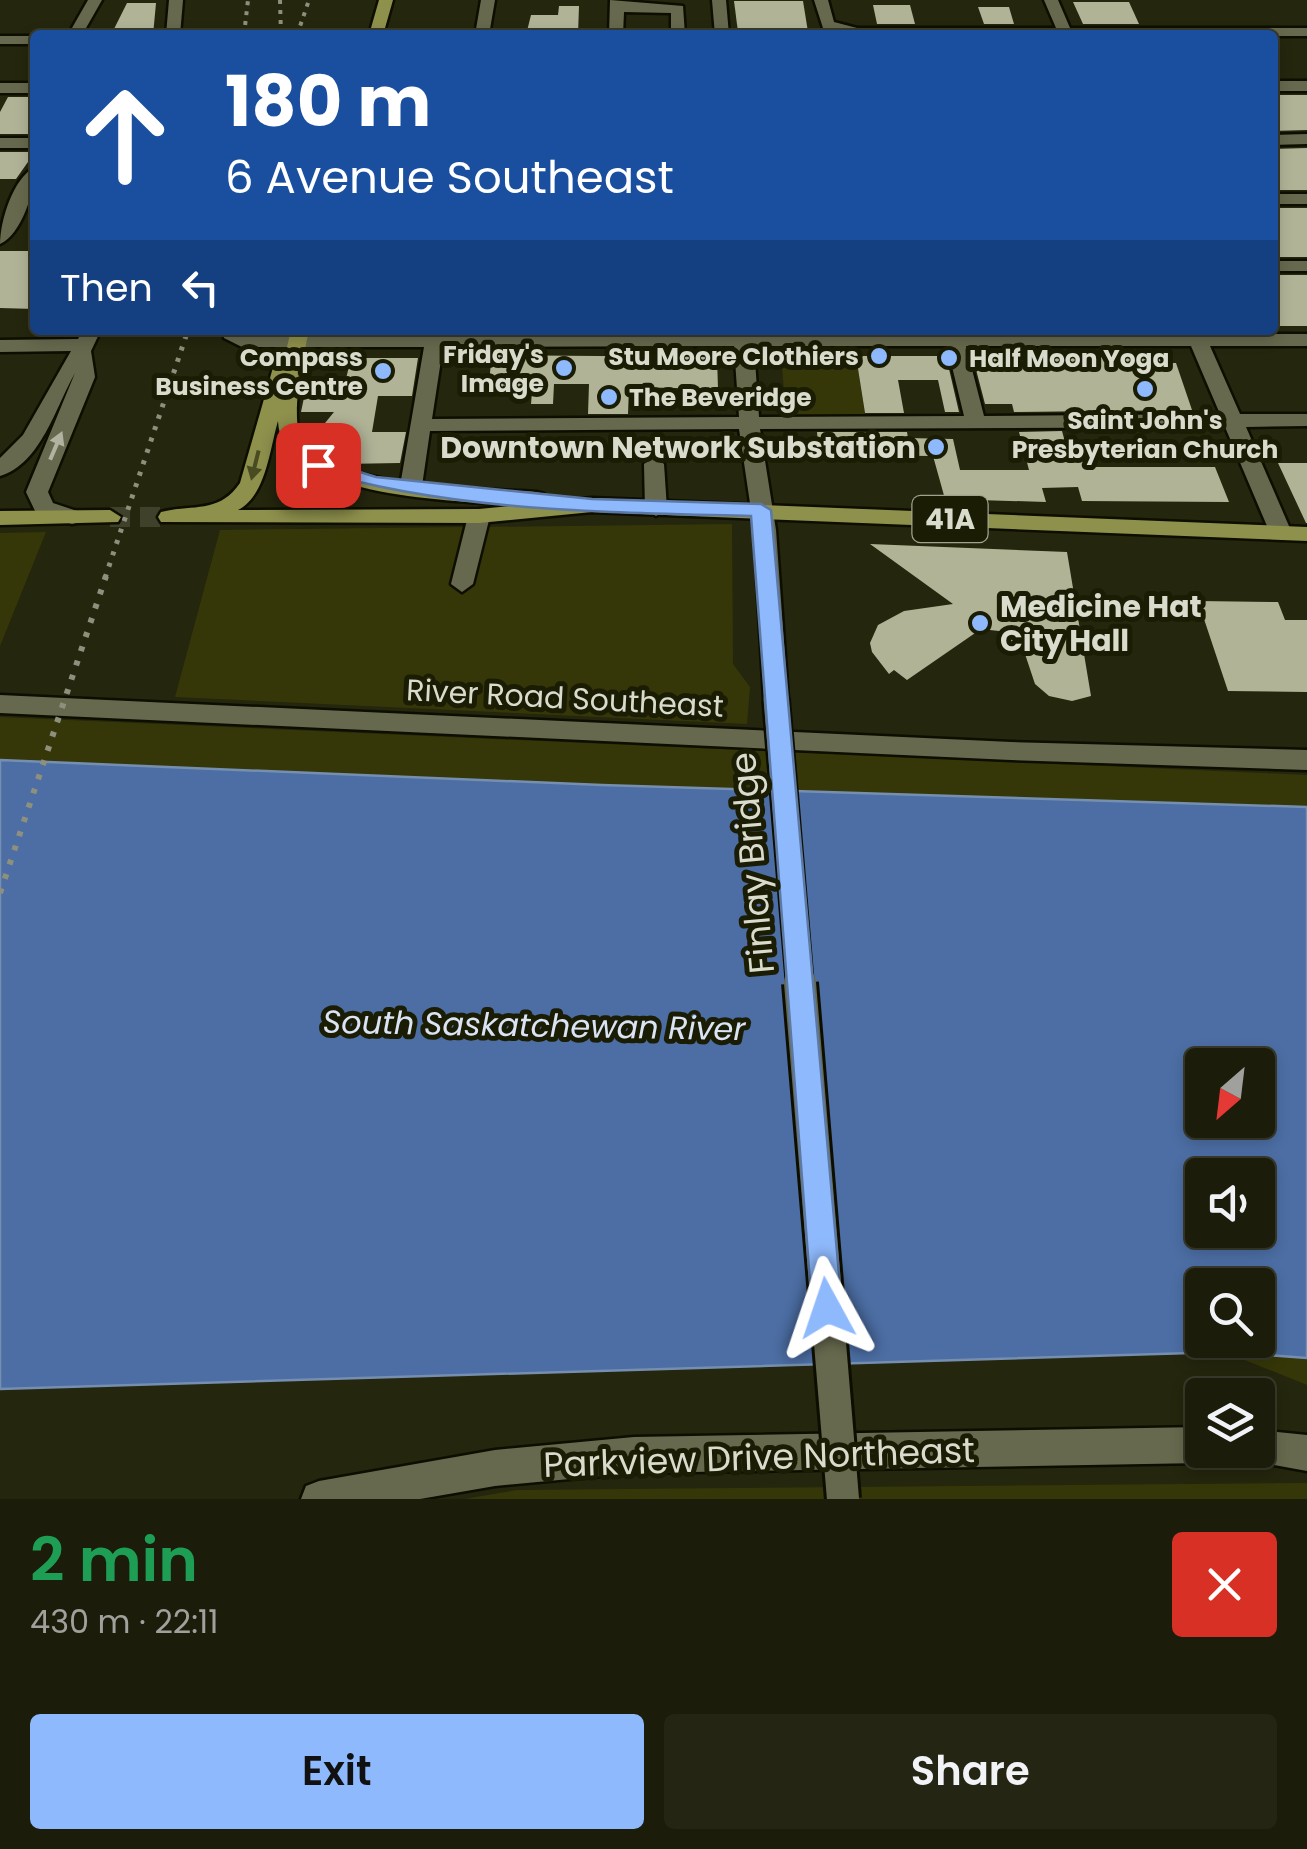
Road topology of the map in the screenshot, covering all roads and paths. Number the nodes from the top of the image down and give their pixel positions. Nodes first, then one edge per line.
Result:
1 (95, 0) edge
2 (176, 0) edge
3 (386, 0) edge
4 (488, 0) edge
5 (719, 0) edge
6 (822, 0) edge
7 (1052, 0) edge
8 (616, 3) edge
9 (78, 30) edge
10 (173, 30) edge
11 (377, 30) edge
12 (483, 30) edge
13 (616, 30) edge
14 (678, 30) edge
15 (722, 30) edge
16 (842, 30) edge
17 (1064, 30) edge
18 (1278, 32) edge
19 (1307, 32) edge
20 (0, 40) edge
21 (30, 40) edge
22 (1278, 86) edge
23 (1307, 86) edge
24 (0, 88) edge
25 (30, 88) edge
26 (1278, 140) edge
27 (1307, 140) edge
28 (30, 142) edge
29 (0, 143) edge
30 (1278, 199) edge
31 (1307, 199) edge
32 (0, 202) edge
33 (27, 202) edge
34 (0, 239) edge
35 (1278, 266) edge
36 (1307, 266) edge
37 (233, 335) edge
38 (435, 335) edge
39 (743, 335) edge
40 (796, 335) edge
41 (1196, 335) edge
42 (299, 336) edge
43 (954, 338) junction
44 (1307, 340) edge
45 (87, 343) edge
46 (0, 346) edge
47 (1230, 420) junction
48 (1307, 420) edge
49 (976, 422) junction
50 (749, 423) junction
51 (420, 425) junction
52 (654, 464) dead end
53 (0, 470) edge
54 (411, 486) junction
55 (592, 505) junction
56 (656, 509) junction
57 (761, 510) junction
58 (202, 516) junction
59 (479, 516) junction
60 (72, 517) junction
61 (110, 517) tunnel mouth
62 (169, 517) tunnel mouth
63 (0, 518) edge
64 (1280, 533) junction
65 (1307, 534) edge
66 (462, 584) dead end
67 (0, 704) edge
68 (1307, 760) edge
69 (1185, 1445) edge
70 (1275, 1450) edge
71 (1307, 1453) edge
72 (319, 1499) edge
73 (843, 1499) edge

1 - 9 street
2 - 10 street
3 - 11 main road
4 - 12 street
5 - 15 street
6 - 16 street
7 - 17 street
8 - 13 street
8 - 14 street
18 - 19 street
20 - 21 street
22 - 23 street
24 - 25 street
26 - 27 street
28 - 29 street
30 - 31 street
32 - 33 street
33 - 34 street
35 - 36 street
37 - 42 street
38 - 42 street
38 - 51 street
39 - 50 street, Finlay Bridge
40 - 43 street
41 - 43 street
41 - 44 street
41 - 47 street
42 - 54 main road
42 -> 58 main road
43 - 49 street
45 - 46 street
45 - 53 street
60 -> 45 street
47 - 48 street
47 - 49 street
47 - 64 street
49 - 50 street
50 - 51 street
50 - 57 street, Finlay Bridge
51 - 54 street
52 - 56 street
54 - 55 main road
55 - 56 main road, 41A
55 - 59 main road, 41A
56 - 57 main road, 41A
57 - 64 main road, 41A
57 - 73 street, Finlay Bridge, bridge
58 - 59 main road, 41A
58 - 62 main road, 41A
59 - 66 street
60 - 61 main road
60 - 63 main road
64 - 65 main road, 41A
67 - 68 street, River Road Southeast
69 - 72 street, Parkview Drive Northeast
70 - 71 street

